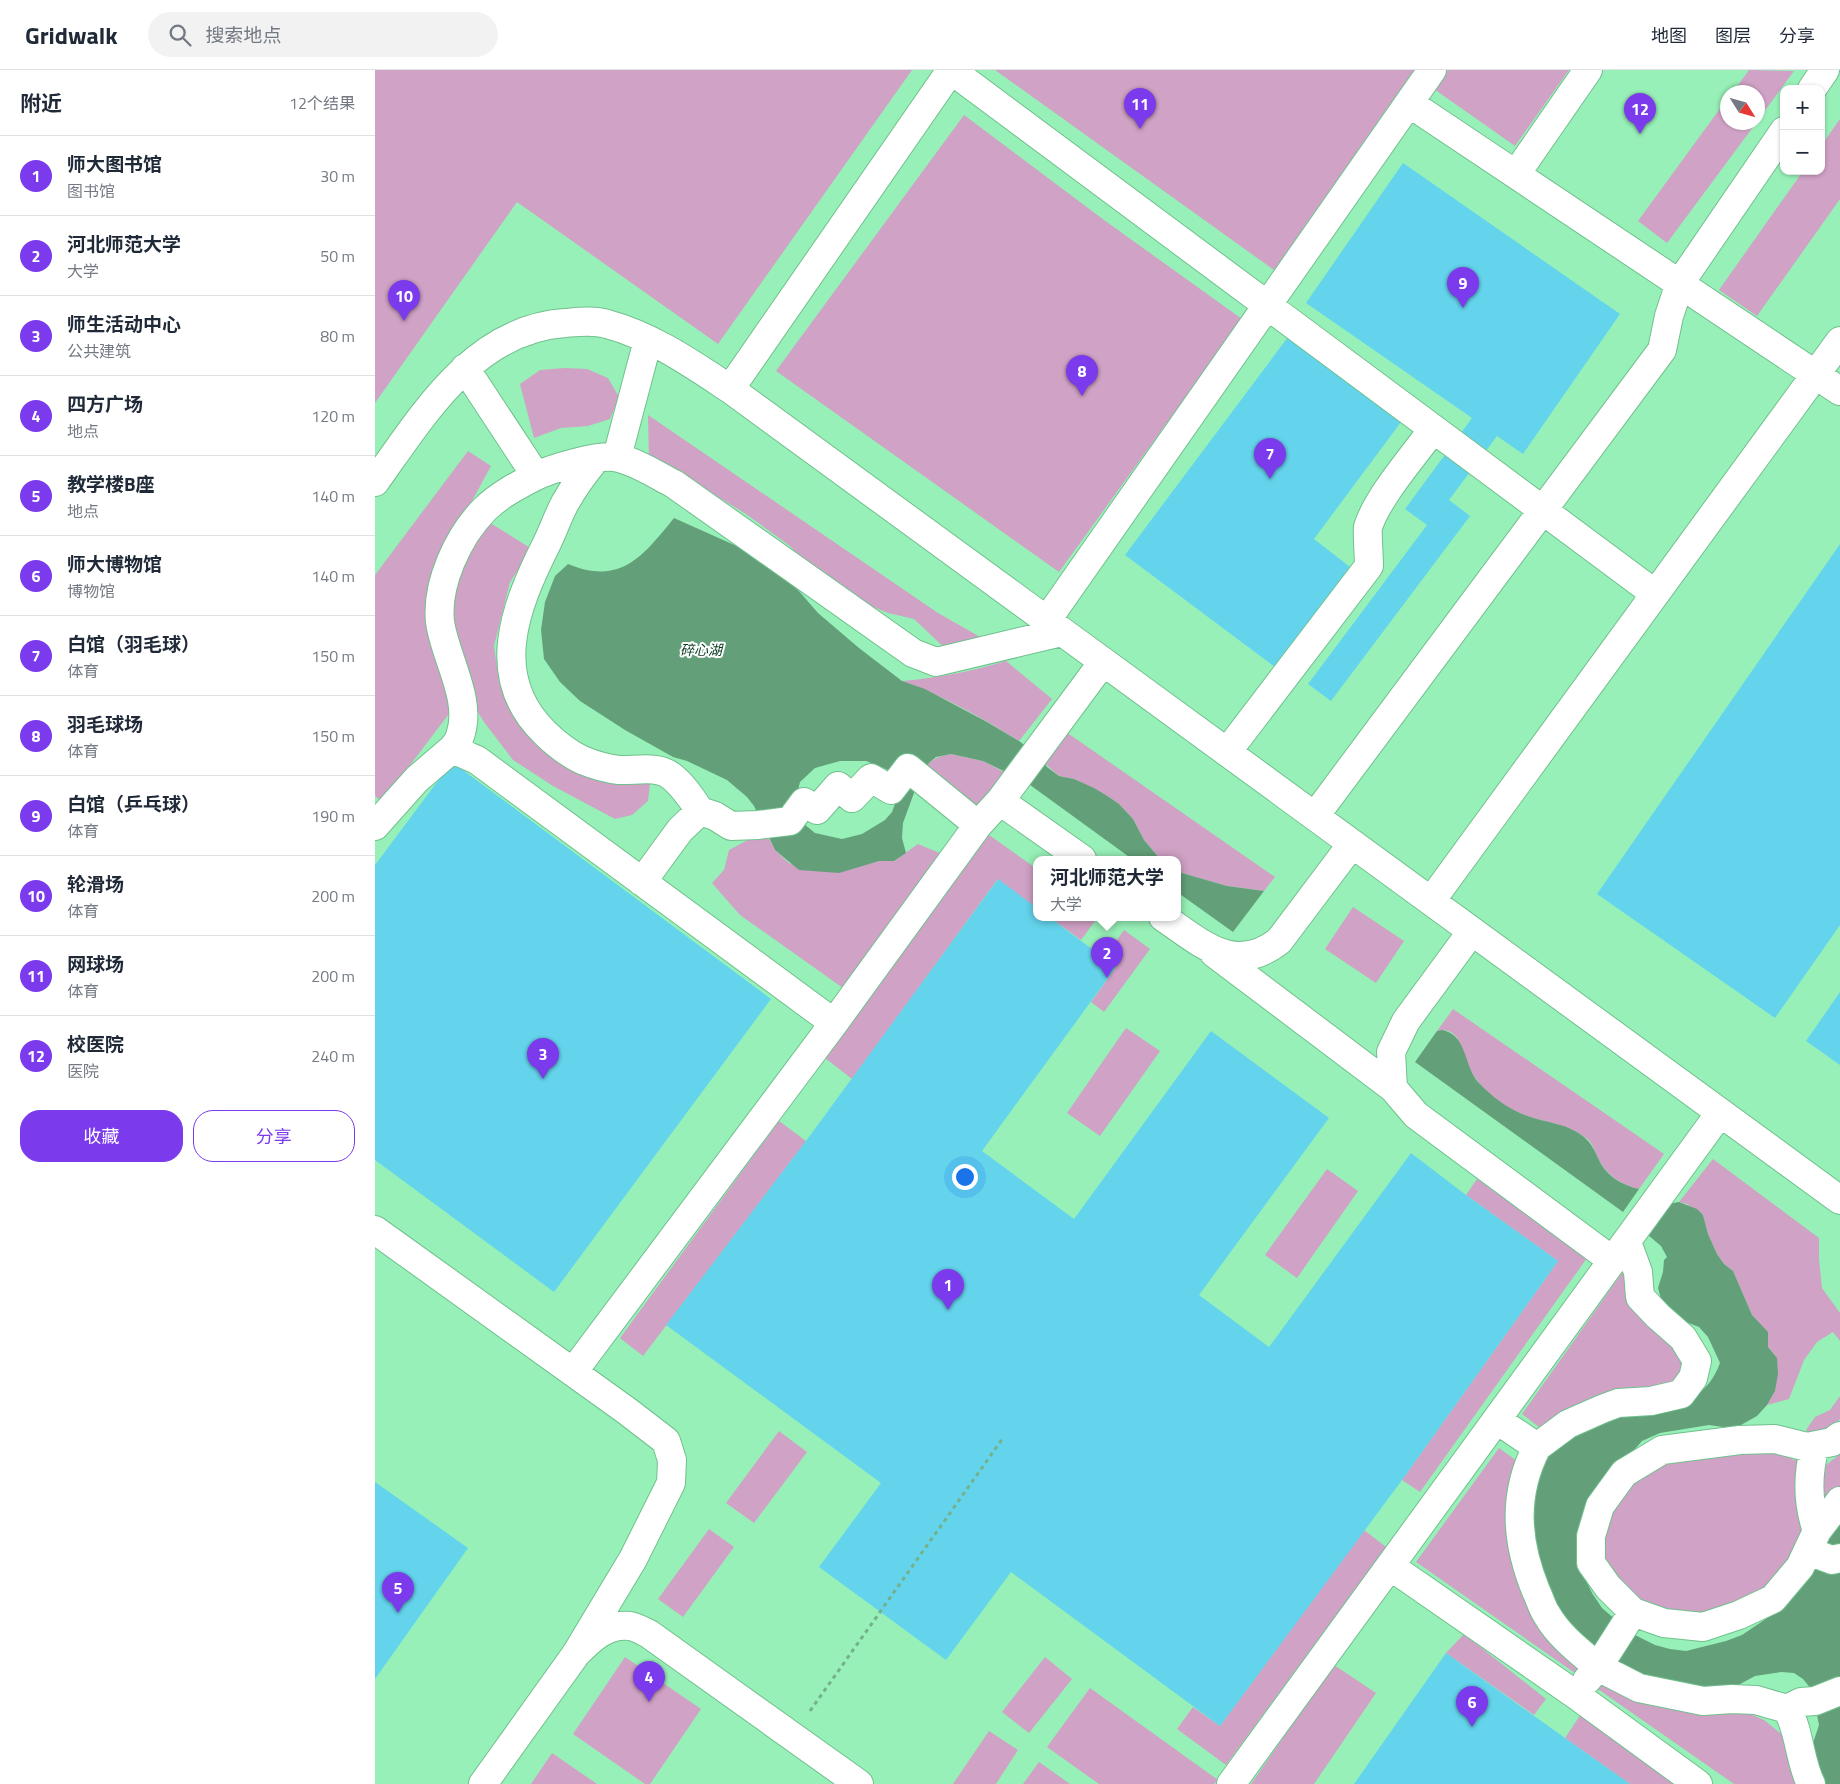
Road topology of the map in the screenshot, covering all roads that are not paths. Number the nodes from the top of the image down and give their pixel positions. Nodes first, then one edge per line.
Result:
1 (951, 70) edge
2 (1432, 70) edge
3 (1588, 70) edge
4 (1825, 70) edge
5 (1815, 85) edge
6 (1409, 102) junction
7 (1780, 137) edge
8 (1516, 174) junction
9 (1680, 283) junction
10 (1267, 305) junction
11 (648, 340) junction
12 (1840, 341) edge
13 (465, 368) junction
14 (1816, 374) junction
15 (731, 389) junction
16 (1840, 391) edge
17 (1433, 429) junction
18 (606, 458) junction
19 (536, 476) junction
20 (375, 482) edge
21 (1543, 511) junction
22 (1655, 594) junction
23 (1055, 626) junction
24 (1103, 662) junction
25 (453, 749) junction
26 (1227, 752) junction
27 (1006, 792) junction
28 (700, 811) junction
29 (1315, 816) junction
30 (979, 825) junction
31 (375, 826) edge
32 (1352, 844) junction
33 (1079, 856) edge
34 (643, 882) junction
35 (1431, 901) junction
36 (1169, 921) edge
37 (1472, 931) junction
38 (1209, 949) junction
39 (834, 1023) junction
40 (1393, 1088) junction
41 (1721, 1113) junction
42 (1840, 1200) edge
43 (375, 1230) edge
44 (1620, 1252) junction
45 (573, 1372) junction
46 (1497, 1420) junction
47 (1840, 1436) edge
48 (1815, 1446) junction
49 (1537, 1447) junction
50 (1827, 1524) edge
51 (1840, 1558) edge
52 (1390, 1566) junction
53 (1630, 1616) junction
54 (576, 1654) junction
55 (1600, 1664) junction
56 (1840, 1692) edge
57 (1576, 1695) junction
58 (1787, 1708) junction
59 (483, 1784) edge
60 (859, 1784) edge
61 (1231, 1784) edge
62 (1698, 1784) edge
63 (1811, 1784) edge

1 - 10 street
1 - 15 street
2 - 6 street
3 - 8 street
4 - 5 street
6 - 8 street
6 - 10 street
7 - 9 street
8 - 9 street
9 - 14 street
9 - 21 street
10 - 17 street
10 - 23 street
11 - 13 street
11 - 15 street
11 - 18 street
12 - 14 street
13 - 19 street
13 - 20 street
14 - 16 street
14 - 22 street
15 - 23 street
17 - 21 street
17 - 26 street
18 - 19 street
18 - 23 street
18 - 28 street
19 - 25 street
21 - 22 street
21 - 29 street
22 - 35 street
23 - 24 street
24 - 26 street
24 - 27 street
25 - 31 street
25 - 34 street
26 - 29 street
27 - 30 street
27 - 33 street
28 - 30 street
28 - 34 street
29 - 32 street
30 - 39 street
32 - 35 street
32 - 38 street
34 - 39 street
35 - 37 street
36 - 38 street
37 - 40 street
37 - 41 street
38 - 40 street
39 - 45 street
40 - 44 street
41 - 42 street
41 - 44 street
43 - 45 street
44 - 46 street
44 - 49 street
45 - 54 street
46 - 49 street
46 - 52 street
47 - 48 street
48 - 50 street
48 - 53 street
49 - 55 street
50 - 51 street
50 - 53 street
52 - 57 street
52 - 61 street
53 - 55 street
54 - 59 street
54 - 60 street
55 - 57 street
55 - 58 street
56 - 58 street
57 - 62 street
58 - 63 street

